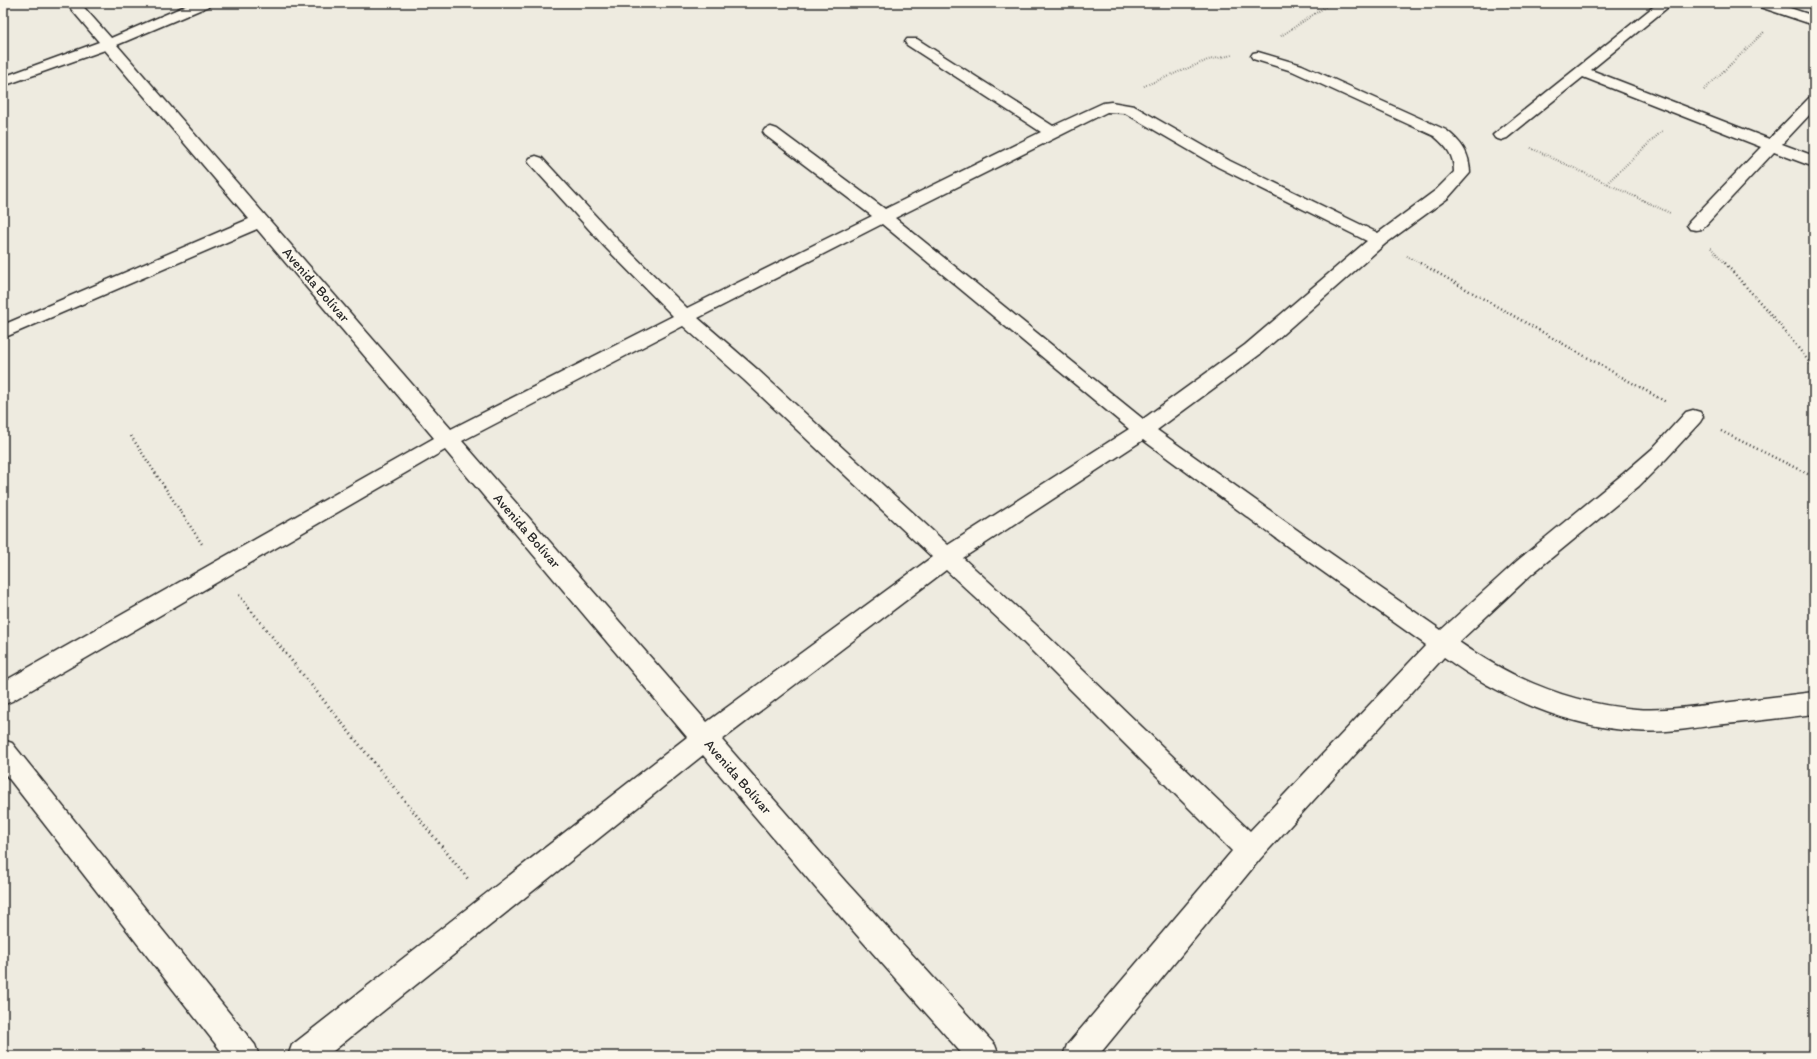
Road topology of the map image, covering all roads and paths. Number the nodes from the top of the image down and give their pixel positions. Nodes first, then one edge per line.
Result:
1 (73, 3) edge
2 (204, 3) edge
3 (1331, 3) edge
4 (1666, 3) edge
5 (1762, 3) edge
6 (1814, 21) edge
7 (912, 42) dead end
8 (108, 44) junction
9 (1258, 56) junction
10 (1581, 72) junction
11 (3, 82) edge
12 (1814, 100) edge
13 (1120, 107) junction
14 (771, 132) dead end
15 (1052, 132) junction
16 (1501, 135) joint
17 (1771, 145) junction
18 (536, 161) dead end
19 (1814, 162) edge
20 (884, 217) junction
21 (260, 221) junction
22 (1696, 225) junction
23 (1378, 240) junction
24 (685, 317) junction
25 (3, 332) edge
26 (1814, 368) edge
27 (1693, 417) junction
28 (1143, 430) junction
29 (131, 436) dead end
30 (448, 439) junction
31 (1814, 477) edge
32 (947, 558) junction
33 (220, 570) junction
34 (1442, 643) junction
35 (3, 694) edge
36 (1814, 703) edge
37 (705, 738) junction
38 (3, 751) edge
39 (1250, 850) junction
40 (491, 907) junction
41 (244, 1056) edge
42 (303, 1056) edge
43 (984, 1056) edge
44 (1078, 1056) edge

1 - 8 street, Avenida Bolívar
2 - 8 street
3 - 9 path
4 - 10 street
5 - 6 street
7 - 15 street
8 - 11 street
8 - 21 street, Avenida Bolívar
9 - 13 path
9 - 23 street
10 - 16 street
10 - 17 street
12 - 17 street
13 - 15 street
13 - 23 street
14 - 20 street
15 - 20 street
16 - 22 path
17 - 19 street
17 - 22 street
18 - 24 street
20 - 24 street
20 - 28 street
21 - 25 street
21 - 30 street, Avenida Bolívar
22 - 26 path
23 - 27 path
23 - 28 street
24 - 30 street
24 - 32 street
27 - 31 path
27 - 34 street
28 - 32 street
28 - 34 street
29 - 33 path
30 - 33 street
30 - 37 street, Avenida Bolívar
32 - 37 street
32 - 39 street
33 - 35 street
33 - 40 path
34 - 36 street
34 - 39 street
37 - 40 street
37 - 43 street, Avenida Bolívar
38 - 41 street
39 - 44 street
40 - 42 street

